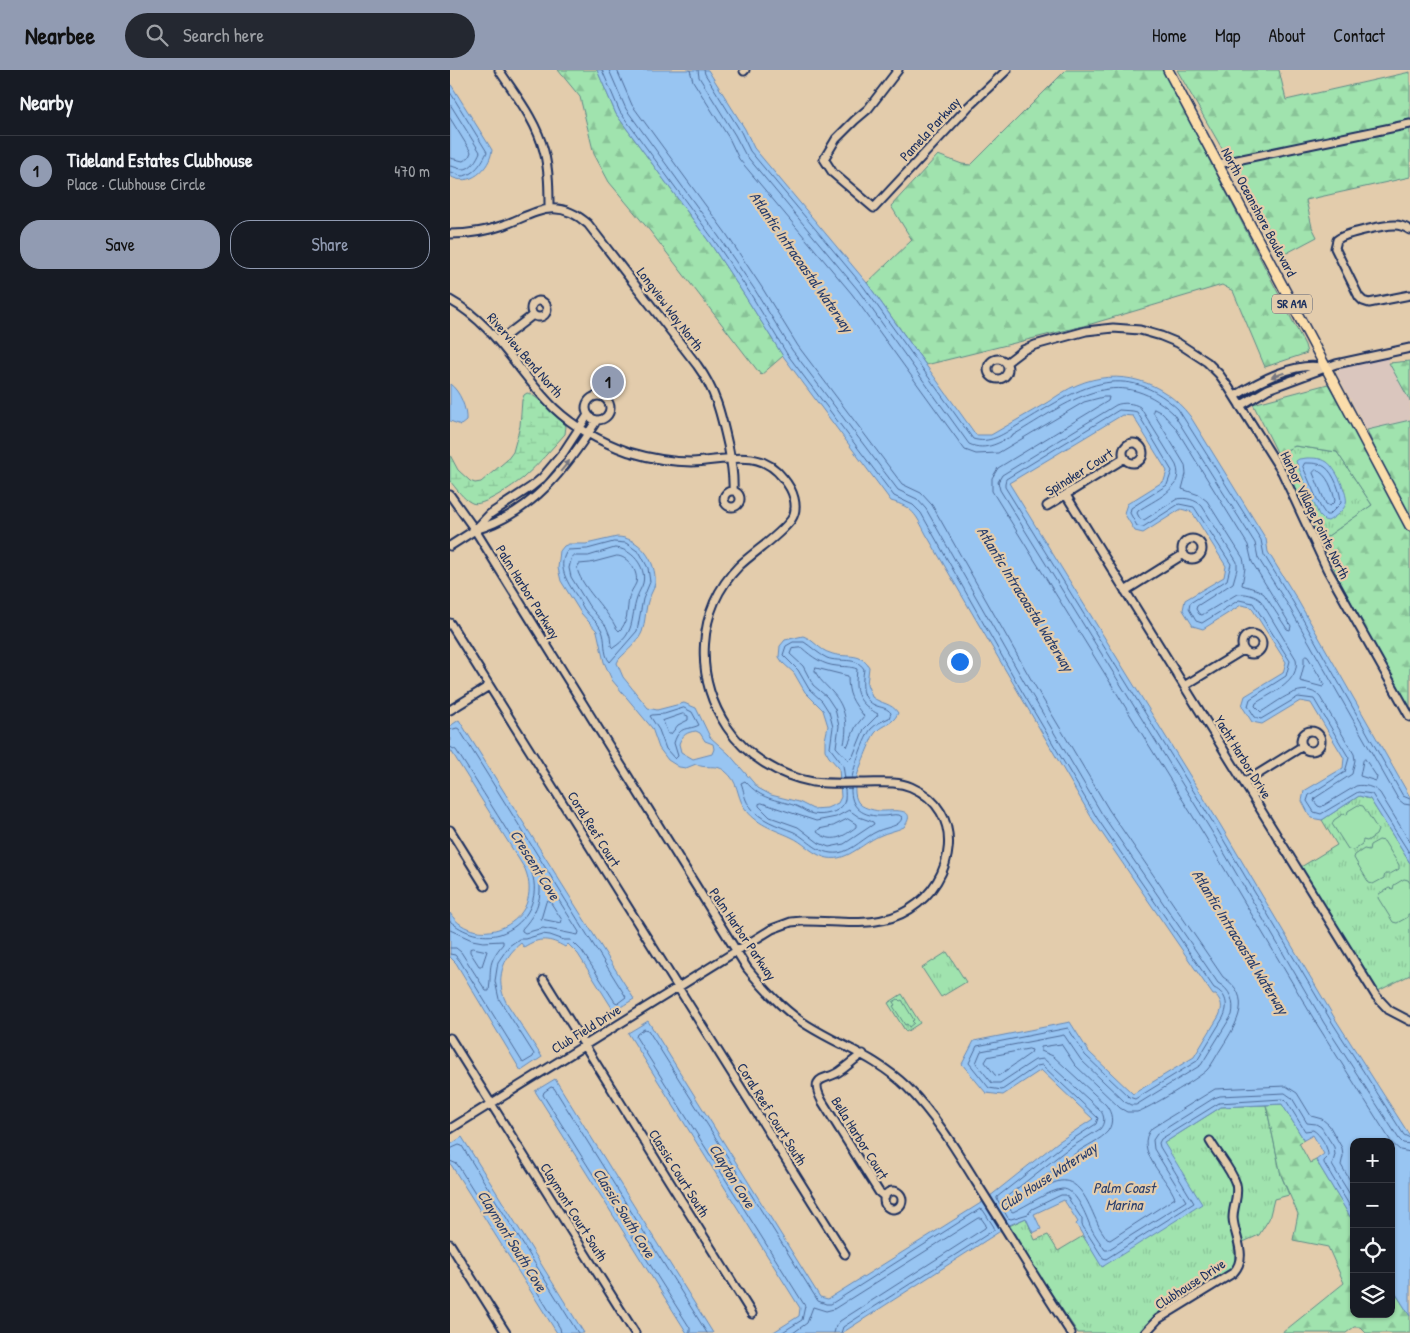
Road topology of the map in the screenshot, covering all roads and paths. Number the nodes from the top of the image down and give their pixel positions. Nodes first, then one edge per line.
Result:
1 (499, 70) edge
2 (898, 70) edge
3 (1007, 70) edge
4 (1168, 70) edge
5 (1410, 124) edge
6 (1218, 164) junction
7 (549, 209) junction
8 (1410, 230) edge
9 (450, 234) edge
10 (1410, 295) edge
11 (450, 300) edge
12 (533, 315) dead end
13 (499, 341) junction
14 (1410, 348) edge
15 (1006, 363) dead end
16 (1325, 368) junction
17 (1234, 396) junction
18 (1240, 406) junction
19 (588, 415) junction
20 (597, 420) junction
21 (580, 428) junction
22 (588, 434) junction
23 (730, 458) junction
24 (1125, 458) dead end
25 (733, 491) dead end
26 (1066, 495) junction
27 (450, 496) edge
28 (508, 502) junction
29 (1047, 506) dead end
30 (514, 512) junction
31 (1410, 526) edge
32 (475, 530) junction
33 (450, 546) edge
34 (1184, 554) dead end
35 (1125, 591) junction
36 (450, 623) edge
37 (1243, 650) dead end
38 (489, 686) junction
39 (1184, 686) junction
40 (450, 710) edge
41 (1410, 717) edge
42 (1303, 746) dead end
43 (1244, 782) junction
44 (828, 783) joint
45 (450, 830) edge
46 (485, 886) dead end
47 (736, 950) junction
48 (544, 980) dead end
49 (678, 986) junction
50 (1410, 1021) edge
51 (450, 1038) edge
52 (584, 1045) junction
53 (863, 1054) junction
54 (491, 1103) junction
55 (450, 1129) edge
56 (1210, 1142) dead end
57 (885, 1197) dead end
58 (450, 1244) edge
59 (845, 1254) dead end
60 (752, 1314) dead end
61 (506, 1333) edge
62 (635, 1333) edge
63 (1071, 1333) edge
64 (1145, 1333) edge

1 - 7 street
2 - 3 street, Pamela Parkway
4 - 6 main road, North Oceanshore Boulevard / SR A1A
5 - 6 street
6 - 16 main road, North Oceanshore Boulevard / SR A1A
7 - 9 street, Longview Way North
7 - 23 street, Longview Way North
8 - 10 street
11 - 13 street, Riverview Bend North
12 - 13 street
13 - 21 street, Riverview Bend North
14 - 16 street
15 - 17 street, Harbor Village Pointe North
16 -> 17 street
16 - 18 street
16 - 31 main road, North Oceanshore Boulevard / SR A1A
17 - 18 street, Harbor Village Pointe North
18 - 41 street, Harbor Village Pointe North
19 - 20 street
19 - 20 street
19 - 21 street
20 - 22 street
21 - 22 street, Riverview Bend North
21 - 28 street
22 - 23 street, Riverview Bend North
30 -> 22 street
23 - 25 street, Longview Way North
23 - 44 street, Riverview Bend North
24 - 26 street, Spinaker Court
26 - 29 street, Spinaker Court
26 - 35 street, Yacht Harbor Drive
27 - 32 street, Palm Harbor Parkway
28 - 30 street
28 - 32 street
30 - 32 street
32 - 33 street
32 - 47 street, Palm Harbor Parkway
34 - 35 street
35 - 39 street, Yacht Harbor Drive
36 - 38 street, Coral Reef Court
37 - 39 street
38 - 40 street
38 - 49 street, Coral Reef Court
39 - 43 street, Yacht Harbor Drive
42 - 43 street
43 - 50 street, Yacht Harbor Drive
44 - 47 street, Club Field Drive
45 - 46 street
47 - 49 street, Club Field Drive
47 - 53 street, Palm Harbor Parkway
48 - 52 street, Classic Court South
49 - 52 street, Club Field Drive
49 - 59 street, Coral Reef Court South
51 - 54 street, Claymont Court South
52 - 54 street, Club Field Drive
52 - 60 street, Classic Court South
53 - 57 street, Bella Harbor Court
53 - 63 street, Palm Harbor Parkway
54 - 55 street, Club Field Drive
54 - 62 street, Claymont Court South
56 - 64 street, Clubhouse Drive
58 - 61 street

